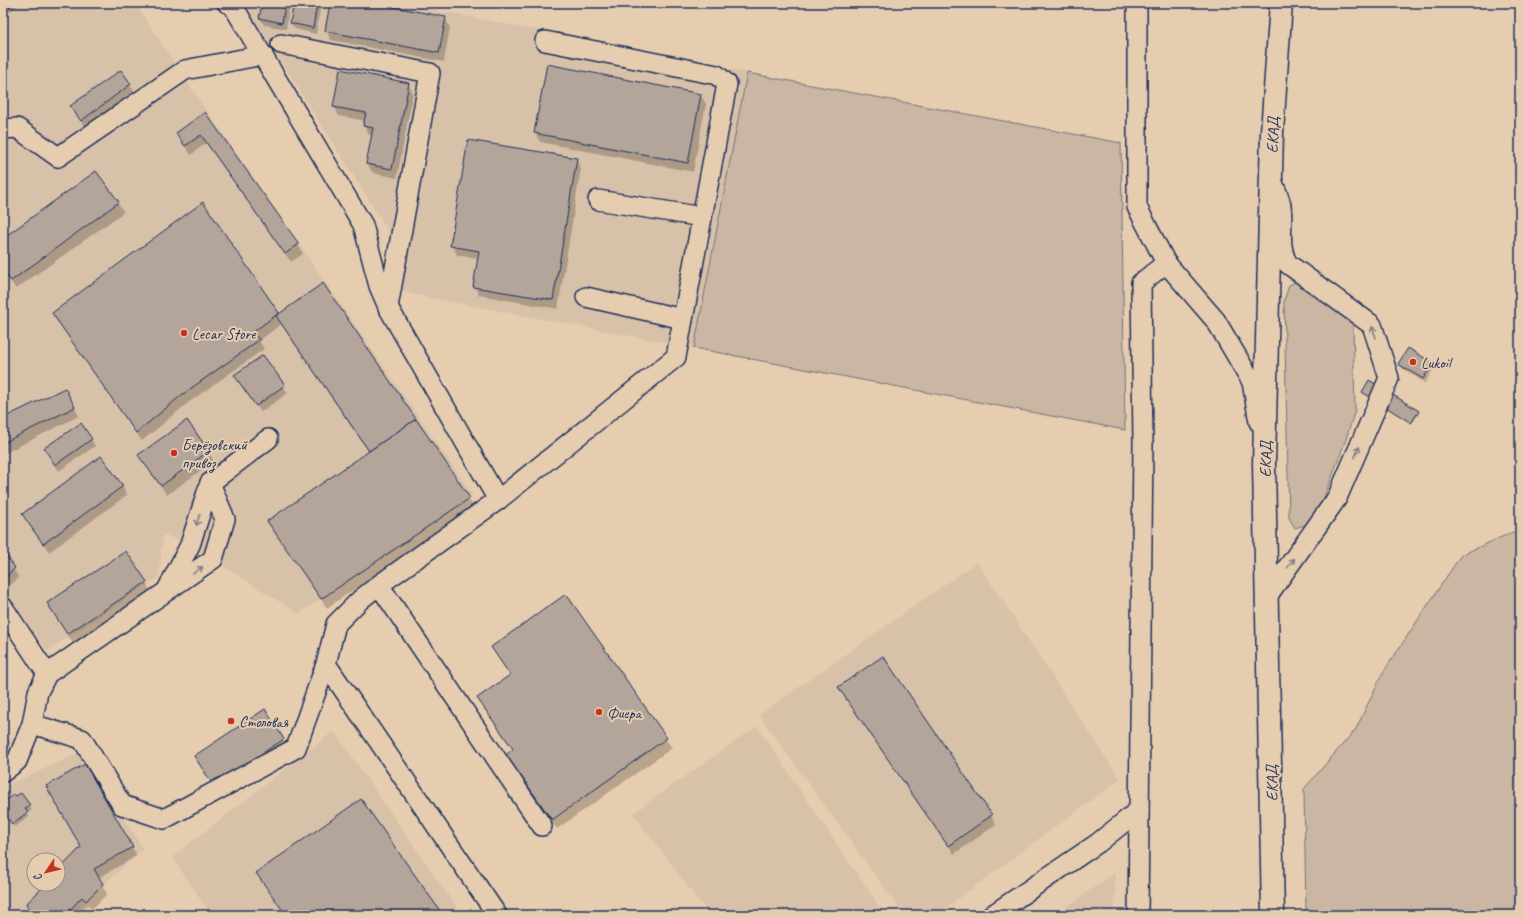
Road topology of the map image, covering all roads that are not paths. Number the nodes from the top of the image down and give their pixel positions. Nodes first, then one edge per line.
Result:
1 (227, 3) edge
2 (1137, 3) edge
3 (1281, 3) edge
4 (545, 41) dead end
5 (281, 44) dead end
6 (263, 55) junction
7 (3, 129) edge
8 (1271, 177) junction
9 (598, 200) dead end
10 (702, 217) junction
11 (1166, 263) junction
12 (586, 297) dead end
13 (388, 307) junction
14 (683, 319) junction
15 (268, 439) dead end
16 (1265, 452) junction
17 (210, 483) junction
18 (498, 500) junction
19 (379, 584) junction
20 (166, 592) junction
21 (1268, 595) junction
22 (3, 607) edge
23 (326, 664) junction
24 (47, 674) junction
25 (32, 724) junction
26 (3, 772) edge
27 (1139, 810) junction
28 (542, 826) dead end
29 (497, 915) edge
30 (992, 915) edge
31 (1138, 915) edge
32 (1273, 915) edge

1 - 6 street
2 - 11 street
3 - 8 highway, ЕКАД
4 - 10 street
5 - 13 street
6 - 7 street
6 - 13 street
8 - 16 highway, ЕКАД
21 -> 8 street
9 - 10 street
10 - 14 street
11 - 16 street
11 - 27 street
12 - 14 street
13 - 18 street
14 - 18 street
15 - 17 street
16 - 21 highway, ЕКАД
17 -> 20 street
20 -> 17 street
18 - 19 street
19 - 23 street
19 - 28 street
20 - 24 street
21 - 32 highway, ЕКАД
22 - 24 street
23 - 25 street
23 - 29 street
24 - 25 street
25 - 26 street
27 - 30 street
27 - 31 street

